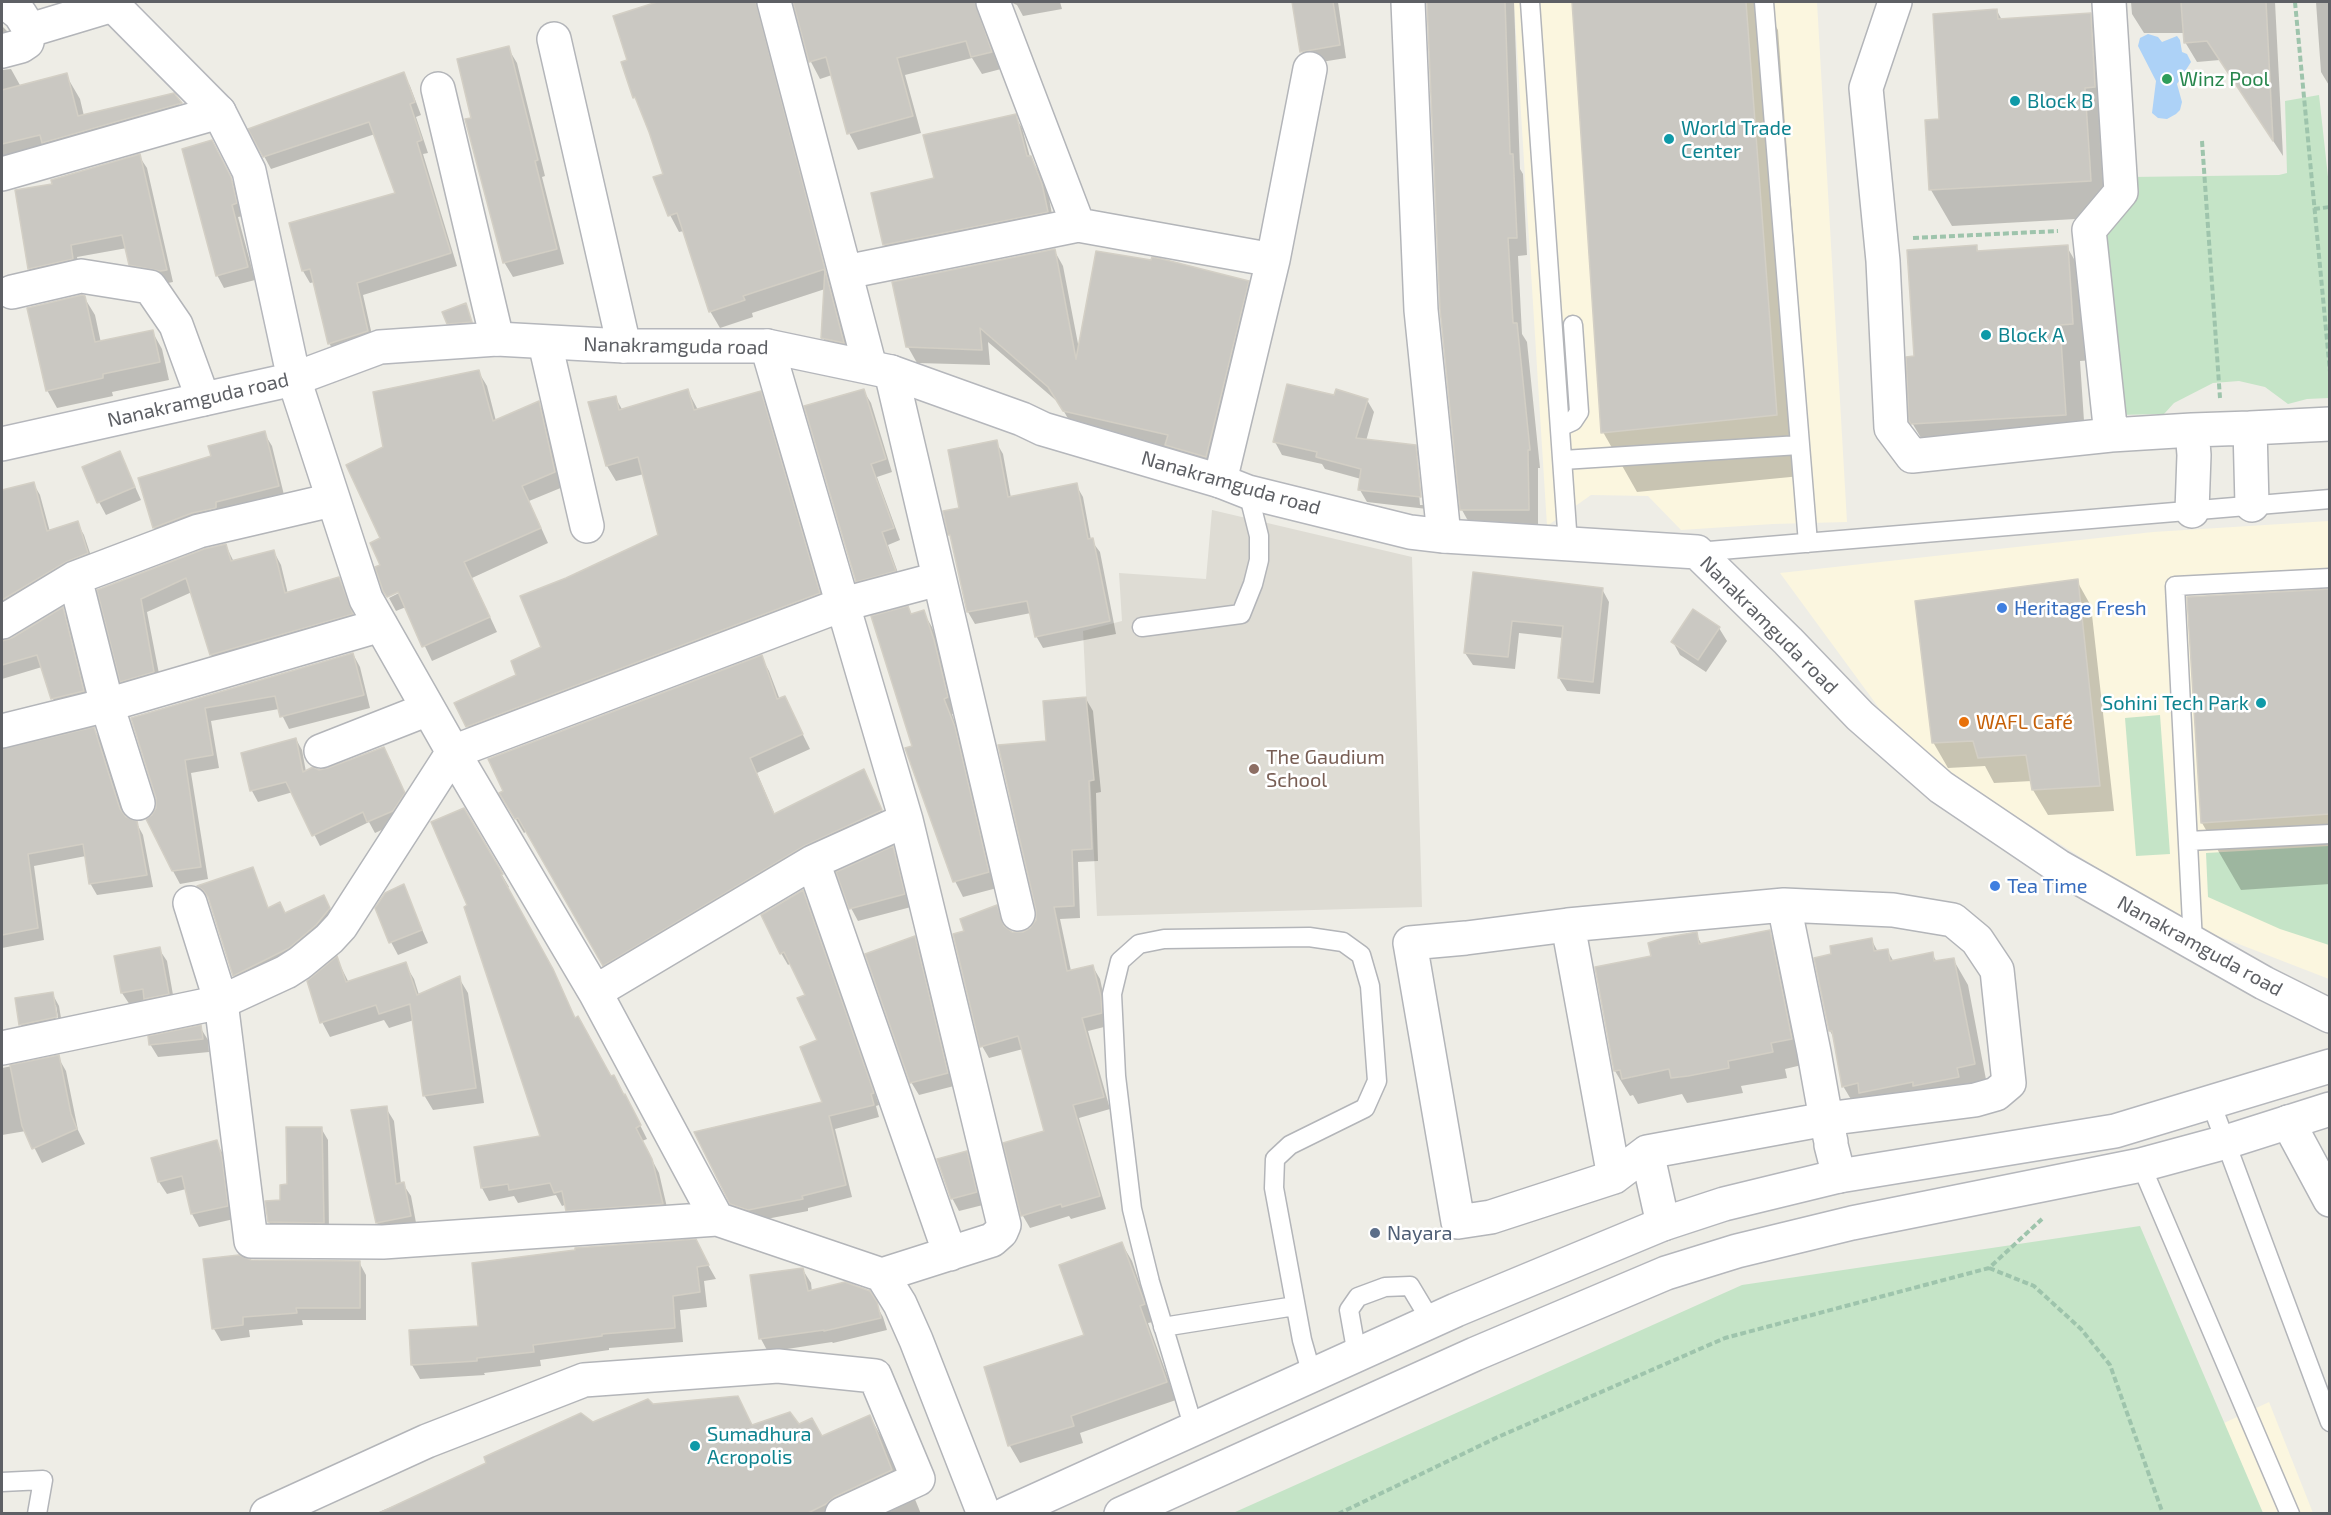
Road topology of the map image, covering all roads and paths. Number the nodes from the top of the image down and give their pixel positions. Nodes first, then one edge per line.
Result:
1 (61, 2) edge
2 (774, 2) edge
3 (993, 2) edge
4 (1408, 2) edge
5 (1530, 2) edge
6 (1764, 2) edge
7 (1895, 2) edge
8 (2109, 2) edge
9 (2295, 2) edge
10 (111, 3) edge
11 (19, 15) edge
12 (554, 39) dead end
13 (2, 51) edge
14 (1310, 69) dead end
15 (438, 89) dead end
16 (219, 112) junction
17 (2202, 141) dead end
18 (2, 174) edge
19 (2330, 207) edge
20 (2314, 209) junction
21 (1078, 225) junction
22 (2089, 230) junction
23 (1880, 240) junction
24 (1273, 260) junction
25 (846, 272) junction
26 (12, 292) dead end
27 (1573, 325) dead end
28 (497, 339) junction
29 (545, 343) junction
30 (624, 346) junction
31 (767, 346) junction
32 (880, 369) junction
33 (2330, 372) edge
34 (294, 379) junction
35 (203, 399) junction
36 (2330, 423) edge
37 (1560, 426) junction
38 (2222, 429) junction
39 (2111, 435) junction
40 (2, 444) edge
41 (1799, 445) junction
42 (1563, 460) junction
43 (1234, 486) junction
44 (332, 500) junction
45 (2330, 500) edge
46 (2252, 505) junction
47 (2192, 511) junction
48 (587, 526) dead end
49 (1444, 537) junction
50 (1808, 543) junction
51 (1568, 544) junction
52 (1697, 552) junction
53 (75, 578) junction
54 (2330, 578) edge
55 (938, 579) junction
56 (844, 604) junction
57 (2, 622) edge
58 (381, 625) junction
59 (1142, 627) dead end
60 (107, 705) junction
61 (428, 709) junction
62 (2, 731) edge
63 (321, 752) dead end
64 (453, 752) junction
65 (138, 803) dead end
66 (906, 820) junction
67 (2330, 834) edge
68 (2188, 841) junction
69 (813, 862) junction
70 (190, 903) dead end
71 (1784, 905) junction
72 (1018, 914) dead end
73 (1568, 925) junction
74 (2193, 943) junction
75 (595, 992) junction
76 (221, 1002) junction
77 (2330, 1016) edge
78 (2, 1048) edge
79 (2330, 1066) edge
80 (2211, 1103) junction
81 (2330, 1109) edge
82 (1826, 1119) junction
83 (2288, 1122) junction
84 (2226, 1142) junction
85 (1647, 1152) junction
86 (2141, 1165) junction
87 (1839, 1176) junction
88 (1614, 1177) junction
89 (2330, 1200) edge
90 (2046, 1215) dead end
91 (717, 1219) junction
92 (1663, 1224) junction
93 (950, 1254) junction
94 (1989, 1268) junction
95 (882, 1275) junction
96 (1295, 1306) junction
97 (1431, 1321) junction
98 (1163, 1327) junction
99 (1357, 1354) junction
100 (1312, 1375) junction
101 (2330, 1422) edge
102 (1194, 1428) junction
103 (2, 1482) edge
104 (37, 1514) edge
105 (267, 1514) edge
106 (842, 1514) edge
107 (984, 1514) edge
108 (1006, 1514) edge
109 (1121, 1514) edge
110 (1338, 1514) edge
111 (2163, 1514) edge
112 (2290, 1514) edge

1 - 11 street
2 - 25 street
3 - 21 street
4 - 49 street
5 - 37 lane
6 - 41 lane
7 - 23 street
8 - 22 street
9 - 20 path
10 - 11 street
10 - 16 street
11 - 13 street
12 - 30 street
14 - 24 street
15 - 28 street
16 - 18 street
16 - 34 street
17 - 38 path
19 - 20 path
20 - 33 path
21 - 24 street
21 - 25 street
22 - 23 path
22 - 39 street
23 - 39 street
24 - 43 street
25 - 32 street
26 - 35 street
27 - 37 lane
28 - 29 street, Nanakramguda road
28 - 34 street, Nanakramguda road
29 - 30 street, Nanakramguda road
29 - 48 street
30 - 31 street, Nanakramguda road
31 - 32 street, Nanakramguda road
31 - 56 street
32 - 43 street, Nanakramguda road
32 - 55 street
34 - 35 street, Nanakramguda road
34 - 44 street
35 - 40 street, Nanakramguda road
36 - 38 street
37 - 42 lane
38 - 39 street
38 - 46 street
38 - 47 street
41 - 42 lane
41 - 50 lane
42 - 51 lane
43 - 49 street, Nanakramguda road
43 - 59 lane
44 - 53 street
44 - 58 street
45 - 46 lane
46 - 47 lane
47 - 50 lane
49 - 51 street, Nanakramguda road
50 - 52 lane
51 - 52 street, Nanakramguda road
52 - 74 street, Nanakramguda road
53 - 57 street
53 - 60 street
54 - 68 lane
55 - 56 street
55 - 72 street
56 - 64 street
56 - 66 street
58 - 60 street
58 - 61 street
60 - 62 street
60 - 65 street
61 - 63 street
61 - 64 street
64 - 75 street
64 - 76 street
66 - 69 street
66 - 93 street
67 - 68 lane
68 - 74 lane
69 - 75 street
69 - 93 street
70 - 76 street
71 - 73 street
71 - 82 street
71 - 82 street
73 - 88 street
73 - 88 street
74 - 77 street, Nanakramguda road
75 - 91 street
76 - 78 street
76 - 91 street
79 - 80 street
80 - 84 lane
80 - 87 street
81 - 83 street
82 - 85 street
82 - 87 street
83 - 84 street
83 - 89 street
84 - 86 street
84 - 101 lane
85 - 88 street
85 - 92 street
86 - 109 street
86 - 112 lane
87 - 92 street
90 - 94 path
91 - 95 street
92 - 97 street
93 - 95 street
94 - 110 path
94 - 111 path
95 - 107 street
96 - 98 lane
96 - 98 lane
96 - 100 lane
97 - 99 street
97 - 99 lane
98 - 102 lane
99 - 100 street
100 - 102 street
102 - 108 street
103 - 104 lane
105 - 106 street

